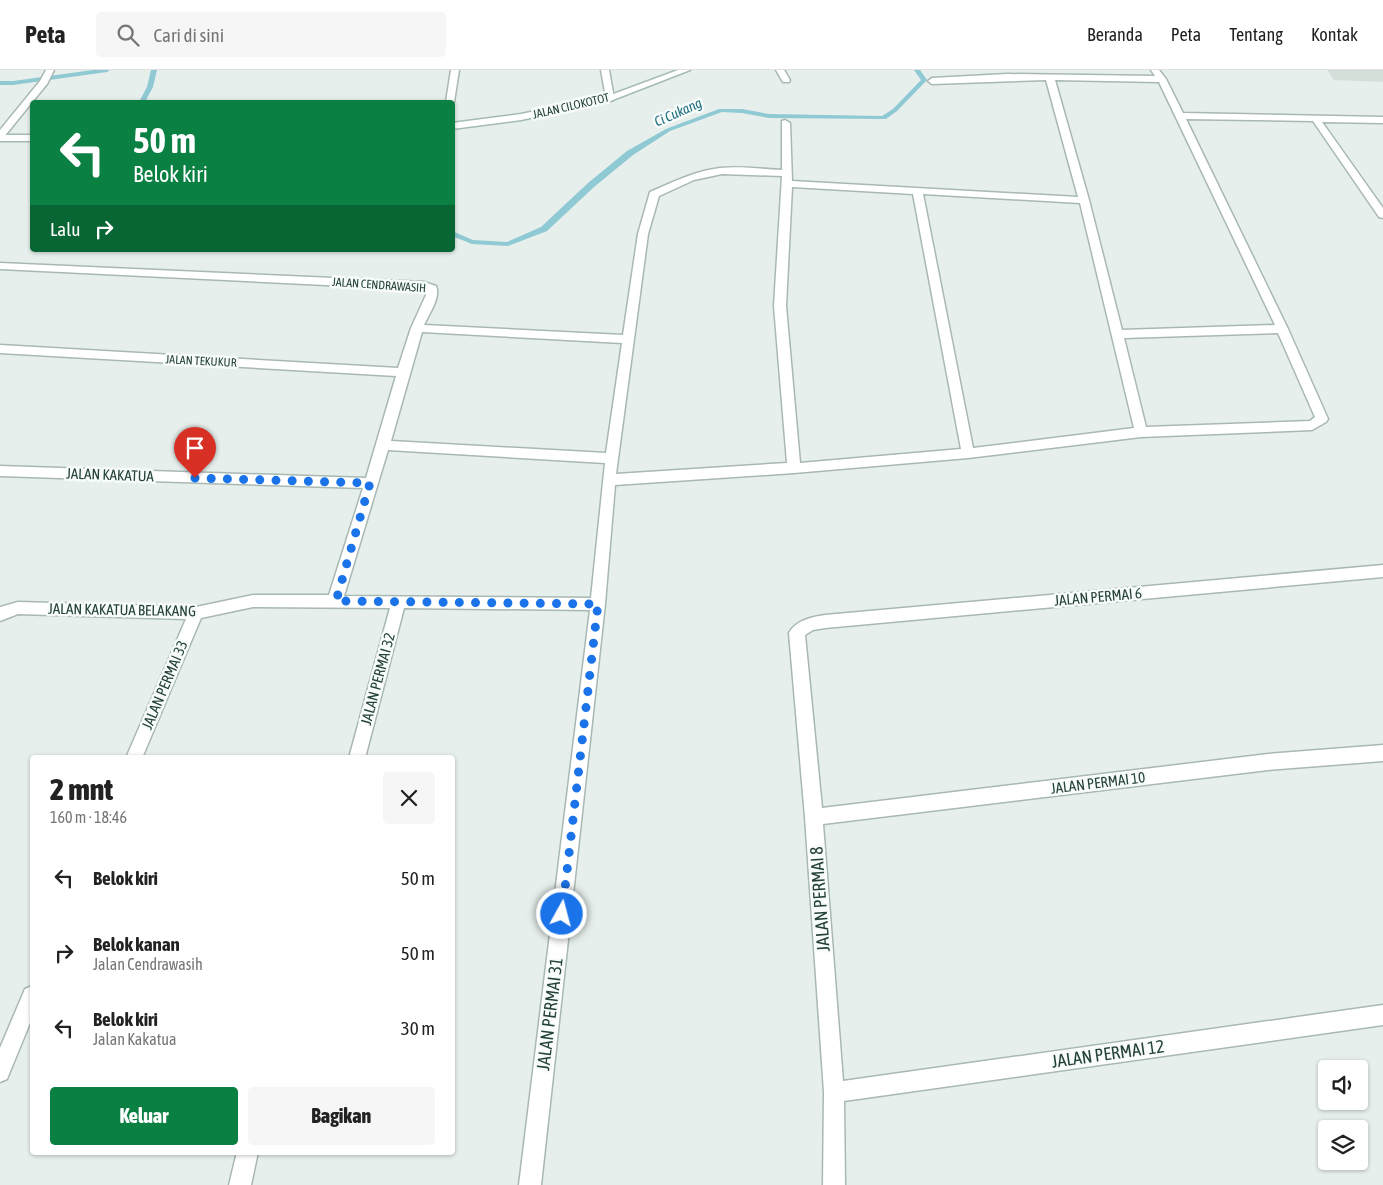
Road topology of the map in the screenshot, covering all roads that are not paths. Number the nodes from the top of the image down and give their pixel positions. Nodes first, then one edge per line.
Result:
1 (455, 70) edge
2 (604, 70) edge
3 (686, 70) edge
4 (780, 70) edge
5 (1155, 70) edge
6 (49, 72) edge
7 (1050, 78) junction
8 (1162, 79) junction
9 (786, 80) dead end
10 (932, 80) dead end
11 (610, 98) junction
12 (450, 100) edge
13 (1180, 116) junction
14 (1315, 118) junction
15 (1383, 120) edge
16 (785, 123) dead end
17 (455, 126) edge
18 (0, 137) edge
19 (30, 138) edge
20 (787, 178) junction
21 (917, 190) junction
22 (1084, 200) junction
23 (1383, 215) edge
24 (2, 270) edge
25 (417, 328) junction
26 (1282, 329) junction
27 (1117, 334) junction
28 (628, 339) junction
29 (0, 349) edge
30 (403, 372) junction
31 (1142, 432) junction
32 (383, 445) junction
33 (968, 453) junction
34 (611, 458) junction
35 (794, 468) junction
36 (0, 472) edge
37 (609, 480) junction
38 (370, 483) junction
39 (1383, 571) edge
40 (336, 601) junction
41 (399, 601) junction
42 (598, 604) junction
43 (196, 613) junction
44 (0, 615) edge
45 (812, 623) joint
46 (1383, 753) edge
47 (135, 755) edge
48 (358, 755) edge
49 (814, 818) junction
50 (30, 1001) edge
51 (1383, 1015) edge
52 (0, 1072) edge
53 (834, 1092) junction
54 (247, 1155) edge
55 (240, 1185) edge
56 (530, 1185) edge
57 (834, 1185) edge

1 - 12 street
2 - 11 street
3 - 11 street, JALAN CILOKOTOT
4 - 9 street
5 - 8 street
6 - 18 street
7 - 8 street
7 - 10 street
7 - 22 street
8 - 13 street
11 - 17 street, JALAN CILOKOTOT
13 - 14 street
13 - 26 street
14 - 15 street
14 - 23 street
16 - 20 street
18 - 19 street
20 - 21 street
20 - 28 street, JALAN PERMAI 31
20 - 35 street
21 - 22 street
21 - 33 street
22 - 27 street
24 - 25 street, JALAN CENDRAWASIH
25 - 28 street
25 - 30 street, JALAN CENDRAWASIH
26 - 27 street
26 - 31 street
27 - 31 street
28 - 34 street, JALAN PERMAI 31
29 - 30 street, JALAN TEKUKUR
30 - 32 street, JALAN CENDRAWASIH
31 - 33 street
32 - 34 street
32 - 38 street, JALAN CENDRAWASIH
33 - 35 street
34 - 37 street, JALAN PERMAI 31
35 - 37 street
36 - 38 street, JALAN KAKATUA
37 - 42 street, JALAN PERMAI 31
38 - 40 street, JALAN CENDRAWASIH
39 - 45 street, JALAN PERMAI 6
40 - 41 street, JALAN KAKATUA BELAKANG
40 - 43 street, JALAN KAKATUA BELAKANG
41 - 42 street, JALAN KAKATUA BELAKANG
41 - 48 street, JALAN PERMAI 32
42 - 56 street, JALAN PERMAI 31
43 - 44 street, JALAN KAKATUA BELAKANG
43 - 47 street, JALAN PERMAI 33
45 - 49 street, JALAN PERMAI 8
46 - 49 street, JALAN PERMAI 10
49 - 53 street, JALAN PERMAI 8
50 - 52 street
51 - 53 street, JALAN PERMAI 12
53 - 57 street, JALAN PERMAI 8
54 - 55 street

